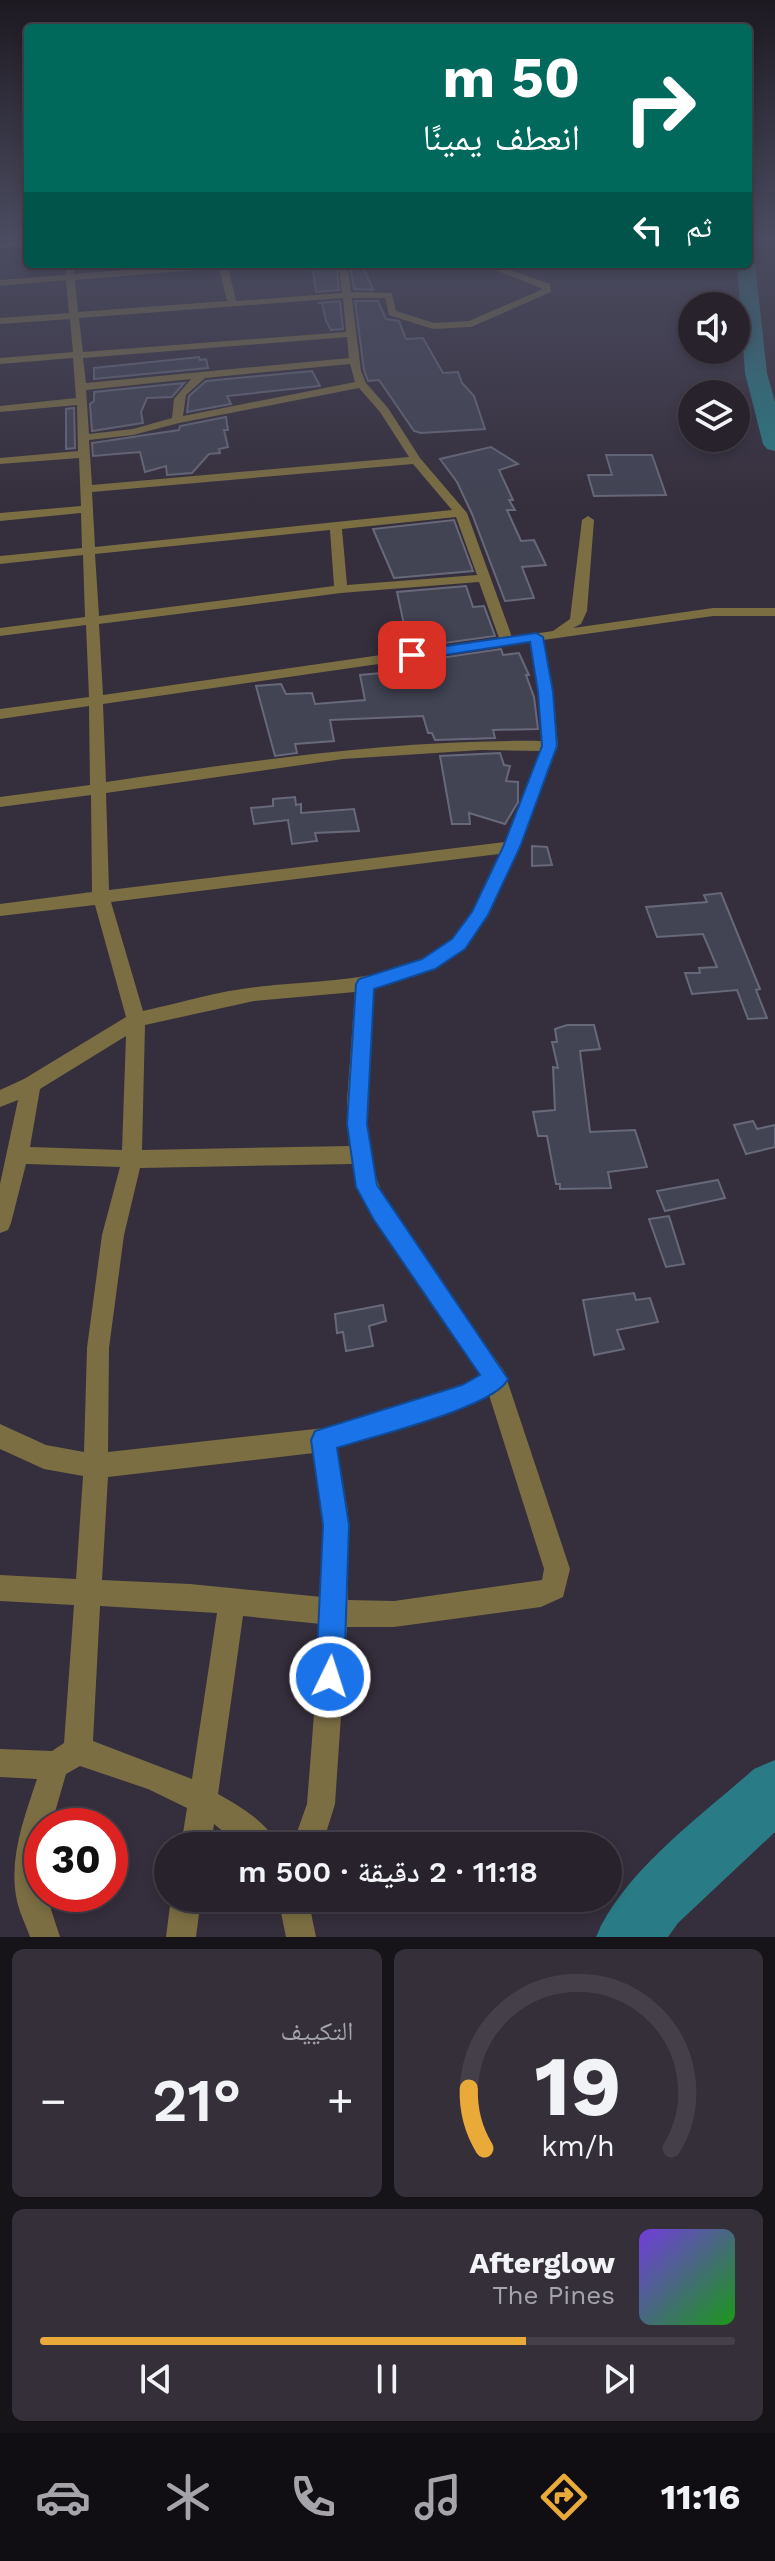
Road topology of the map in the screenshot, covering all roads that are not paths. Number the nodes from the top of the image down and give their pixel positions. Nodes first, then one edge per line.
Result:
1 (75, 326) edge
2 (352, 326) edge
3 (353, 334) junction
4 (79, 355) junction
5 (355, 360) junction
6 (0, 361) edge
7 (202, 375) junction
8 (361, 384) junction
9 (81, 394) junction
10 (0, 409) edge
11 (178, 420) junction
12 (82, 438) junction
13 (82, 454) junction
14 (416, 460) junction
15 (0, 461) edge
16 (85, 489) junction
17 (85, 509) junction
18 (461, 513) junction
19 (0, 517) edge
20 (588, 520) dead end
21 (336, 527) junction
22 (88, 550) junction
23 (0, 560) edge
24 (486, 578) junction
25 (341, 589) junction
26 (775, 612) edge
27 (92, 621) junction
28 (0, 632) edge
29 (544, 635) junction
30 (507, 642) junction
31 (96, 701) junction
32 (0, 714) edge
33 (550, 746) junction
34 (99, 790) junction
35 (0, 802) edge
36 (511, 847) junction
37 (101, 896) junction
38 (0, 910) edge
39 (365, 984) junction
40 (136, 1020) junction
41 (31, 1085) junction
42 (0, 1099) edge
43 (18, 1155) junction
44 (360, 1155) junction
45 (132, 1159) junction
46 (0, 1223) edge
47 (496, 1379) junction
48 (0, 1436) edge
49 (324, 1440) junction
50 (96, 1466) junction
51 (0, 1588) edge
52 (87, 1595) junction
53 (232, 1602) junction
54 (335, 1613) junction
55 (66, 1758) junction
56 (0, 1763) edge
57 (204, 1802) junction
58 (199, 1832) edge
59 (249, 1832) edge
60 (312, 1832) edge
61 (184, 1912) edge
62 (296, 1912) edge
63 (45, 1937) edge
64 (181, 1937) edge
65 (301, 1937) edge

1 - 4 street
2 - 3 street
3 - 4 street
3 - 5 street
4 - 6 street
4 - 9 street
5 - 7 street
5 - 8 street
7 - 9 street
7 - 11 street
8 - 11 street
8 - 14 street
9 - 10 street
9 - 12 street
11 - 12 street
12 - 13 street
13 - 15 street
13 - 16 street
14 - 16 street
14 - 18 street
16 - 17 street
17 - 19 street
17 - 22 street
18 - 21 street
18 - 24 street
20 - 29 street
21 - 22 street
21 - 25 street
22 - 23 street
22 - 27 street
24 - 25 street
24 - 30 street
25 - 27 street
26 - 29 street
27 - 28 street
27 - 31 street
29 - 30 street
29 - 33 street
30 - 31 street
31 - 32 street
31 - 34 street
33 - 34 street
33 - 36 street
34 - 35 street
34 - 37 street
36 - 37 street
36 - 39 street
37 - 38 street
37 - 40 street
39 - 40 street
39 - 44 street
40 - 41 street
40 - 45 street
41 - 42 street
41 - 43 street
43 - 45 street
43 - 46 street
44 - 45 street
44 - 47 street
45 - 50 street
47 - 49 street
47 - 54 street
48 - 50 street
49 - 50 street
49 - 54 street
50 - 52 street
51 - 52 street
52 - 53 street
52 - 55 street
53 - 54 street
53 - 57 street
54 - 60 street
55 - 56 street
55 - 57 street
55 - 63 street
57 - 58 street
57 - 59 street
61 - 64 street
62 - 65 street

